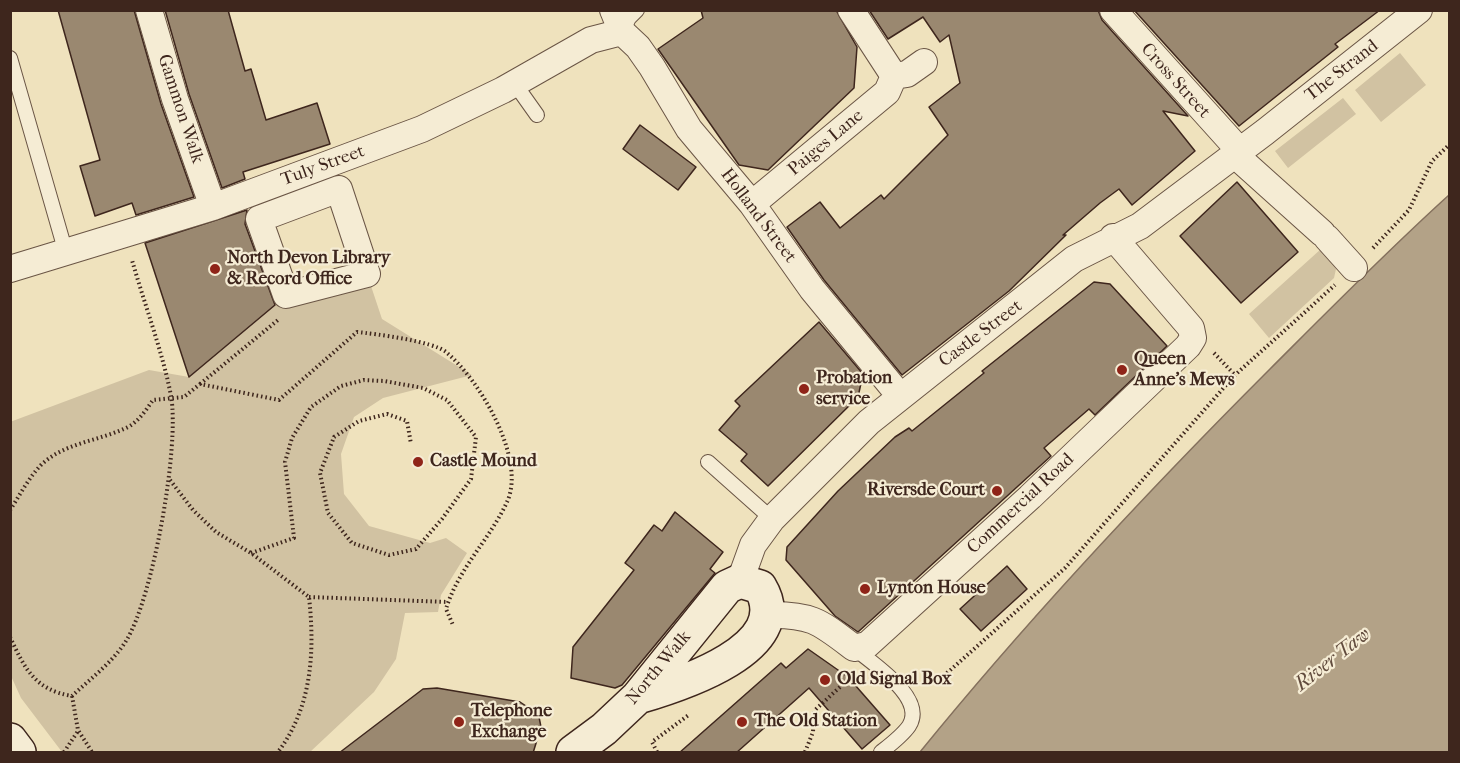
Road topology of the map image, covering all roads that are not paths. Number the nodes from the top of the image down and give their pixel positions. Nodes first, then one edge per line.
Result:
1 (149, 10) edge
2 (851, 10) edge
3 (1113, 10) edge
4 (1419, 10) edge
5 (626, 16) edge
6 (10, 58) edge
7 (924, 62) dead end
8 (894, 76) junction
9 (515, 84) junction
10 (537, 115) dead end
11 (1265, 132) joint
12 (1237, 152) junction
13 (752, 204) junction
14 (213, 207) junction
15 (1113, 237) junction
16 (66, 253) junction
17 (10, 268) edge
18 (1354, 268) dead end
19 (367, 273) joint
20 (900, 396) junction
21 (708, 462) dead end
22 (772, 519) junction
23 (740, 581) junction
24 (768, 615) junction
25 (861, 654) junction
26 (638, 697) junction
27 (10, 740) edge
28 (19, 753) edge
29 (573, 753) edge
30 (881, 753) edge

1 - 14 street, Gammon Walk
2 - 8 street
3 - 12 street, Cross Street
4 - 11 street, The Strand
5 - 9 street, Tuly Street
5 - 13 street, Holland Street
6 - 16 lane
7 - 8 street
8 - 13 street, Paiges Lane
9 - 10 lane
9 - 14 street, Tuly Street
11 - 12 street, Castle Street
12 - 15 street, Castle Street
12 - 18 street, Cross Street
13 - 20 street, Holland Street
14 - 16 street, Tuly Street
15 - 20 street, Castle Street
15 - 25 street, Commercial Road
16 - 17 street, Tuly Street
19 - 19 street
20 - 22 street, Castle Street
21 - 22 lane
22 - 23 street, Castle Street
23 - 24 street
23 - 26 street, North Walk
24 - 25 street
24 - 26 street
25 - 30 lane
26 - 29 street, North Walk
27 - 28 street

